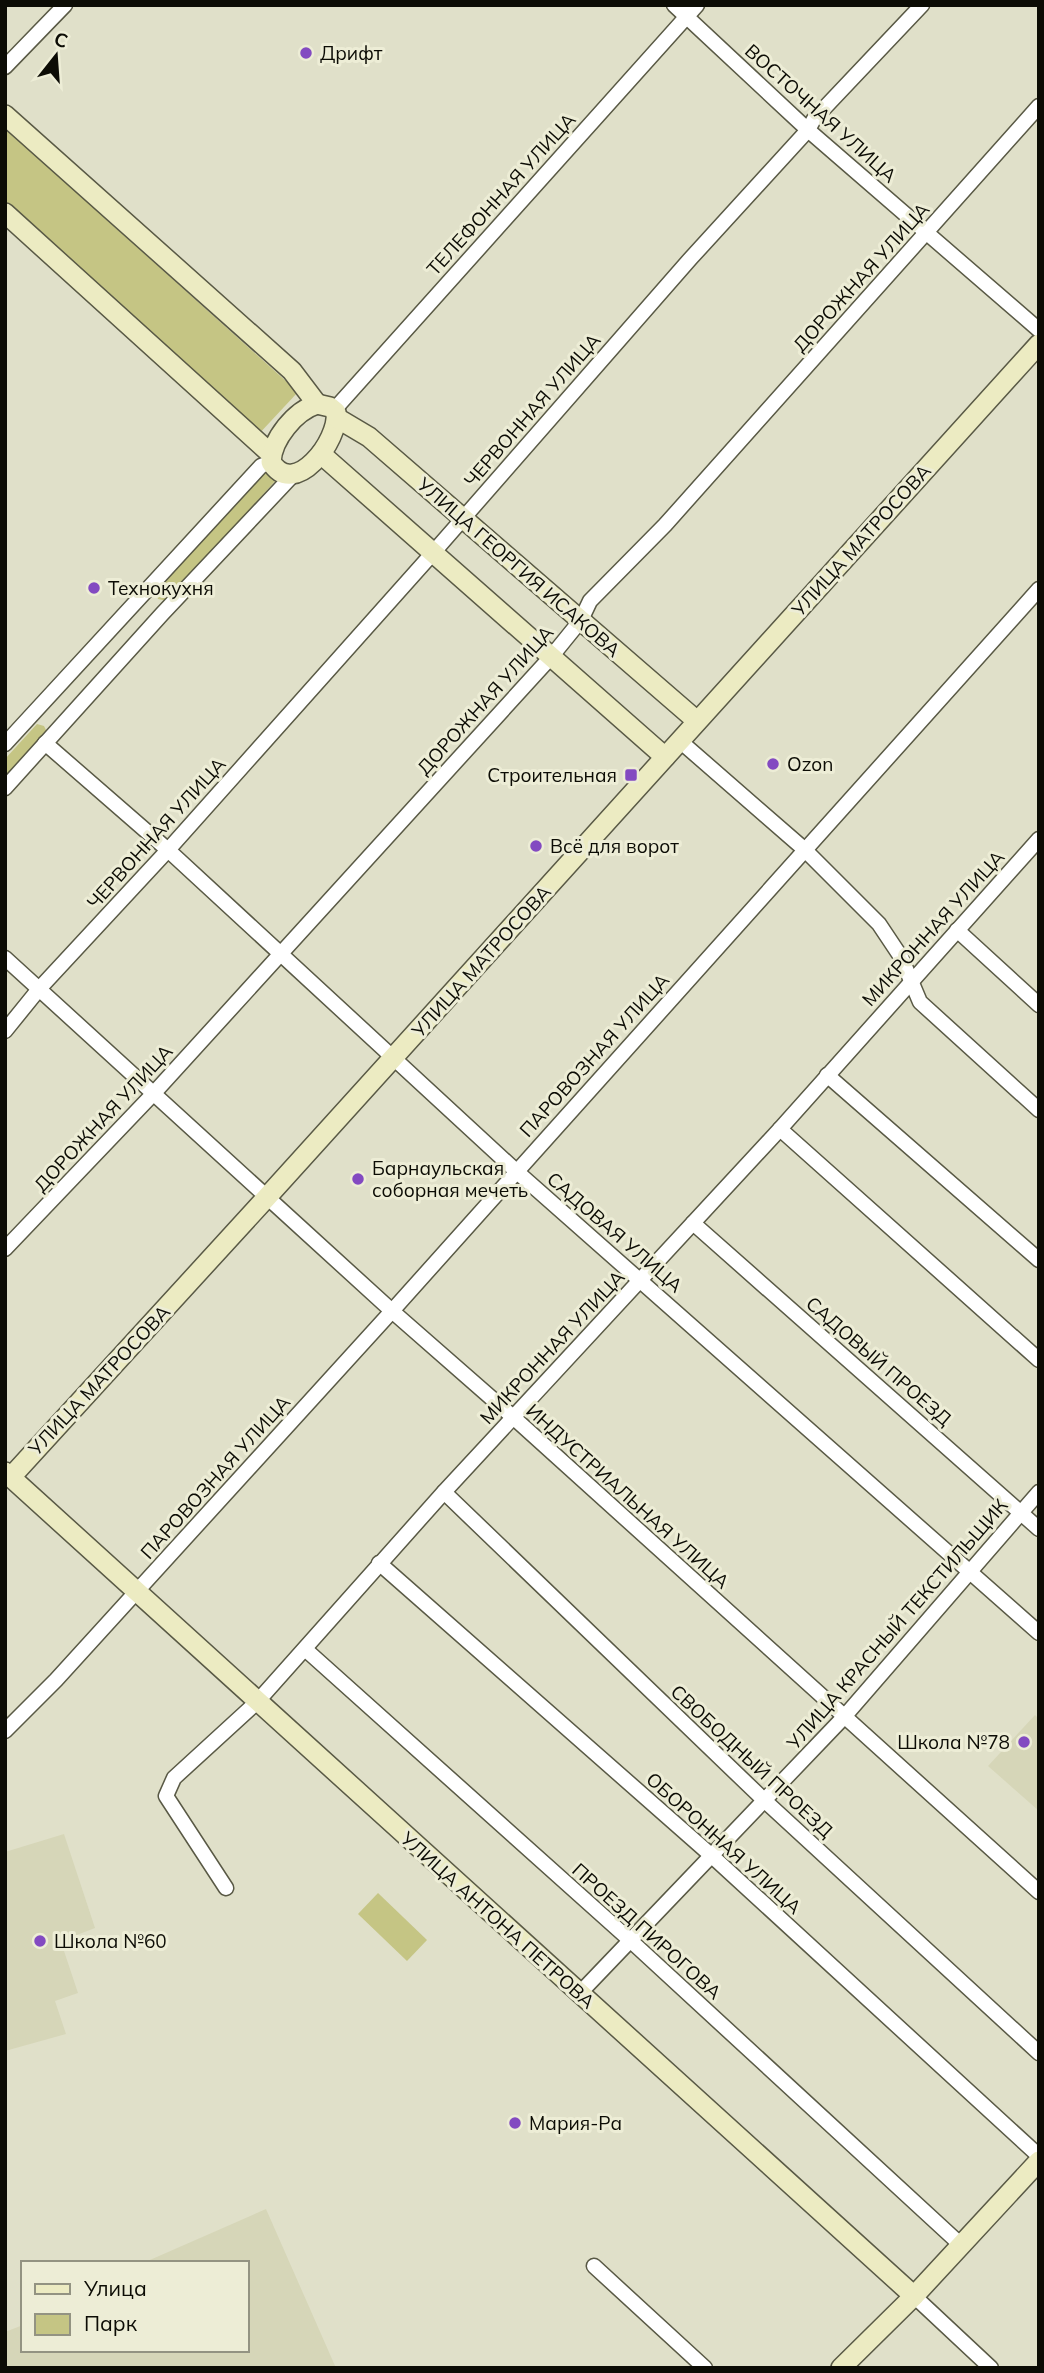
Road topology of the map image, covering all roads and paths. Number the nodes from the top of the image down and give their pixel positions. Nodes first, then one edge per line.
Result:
1 (65, 5) edge
2 (674, 5) edge
3 (697, 5) edge
4 (922, 5) edge
5 (687, 17) junction
6 (5, 67) edge
7 (1039, 106) edge
8 (5, 115) edge
9 (808, 130) junction
10 (5, 213) edge
11 (926, 234) junction
12 (1039, 330) edge
13 (1039, 344) edge
14 (329, 411) junction
15 (321, 453) junction
16 (271, 458) junction
17 (293, 475) junction
18 (463, 518) junction
19 (432, 554) junction
20 (1039, 589) edge
21 (582, 620) junction
22 (551, 657) junction
23 (697, 721) junction
24 (680, 741) junction
25 (45, 743) junction
26 (5, 744) edge
27 (665, 757) junction
28 (5, 788) edge
29 (1037, 845) edge
30 (804, 849) junction
31 (168, 850) junction
32 (957, 930) junction
33 (281, 954) junction
34 (5, 958) edge
35 (910, 980) junction
36 (38, 989) junction
37 (1039, 1005) edge
38 (5, 1031) edge
39 (393, 1057) junction
40 (827, 1075) junction
41 (154, 1093) junction
42 (1039, 1110) edge
43 (780, 1129) junction
44 (516, 1171) junction
45 (268, 1196) junction
46 (693, 1223) junction
47 (5, 1249) edge
48 (1039, 1260) edge
49 (640, 1280) junction
50 (392, 1311) junction
51 (1039, 1360) edge
52 (513, 1417) junction
53 (7, 1477) edge
54 (444, 1492) junction
55 (1039, 1492) edge
56 (1020, 1512) junction
57 (1039, 1529) edge
58 (379, 1563) junction
59 (969, 1570) junction
60 (136, 1592) junction
61 (1039, 1633) edge
62 (304, 1648) junction
63 (257, 1702) junction
64 (844, 1717) junction
65 (5, 1731) edge
66 (765, 1801) junction
67 (712, 1856) junction
68 (226, 1888) dead end
69 (1039, 1892) edge
70 (631, 1941) junction
71 (579, 1994) junction
72 (1039, 2053) edge
73 (1039, 2159) edge
74 (961, 2245) junction
75 (594, 2266) dead end
76 (914, 2296) junction
77 (705, 2368) edge
78 (841, 2368) edge
79 (991, 2368) edge

1 - 6 street
2 - 5 street, ВОСТОЧНАЯ УЛИЦА
3 - 5 street, ТЕЛЕФОННАЯ УЛИЦА
4 - 9 street, ЧЕРВОННАЯ УЛИЦА
5 - 9 street, ВОСТОЧНАЯ УЛИЦА
5 - 14 street, ТЕЛЕФОННАЯ УЛИЦА
7 - 11 street, ДОРОЖНАЯ УЛИЦА
8 - 14 street, УЛИЦА ГЕОРГИЯ ИСАКОВА
9 - 11 street, ВОСТОЧНАЯ УЛИЦА
9 - 18 street, ЧЕРВОННАЯ УЛИЦА
10 - 16 street
11 - 12 street, ВОСТОЧНАЯ УЛИЦА
11 - 21 street, ДОРОЖНАЯ УЛИЦА
13 - 23 street, УЛИЦА МАТРОСОВА
14 - 15 street
14 - 16 street
14 - 18 street, УЛИЦА ГЕОРГИЯ ИСАКОВА
15 - 17 street
15 - 19 street
16 - 17 street
16 - 26 street
17 - 25 street
18 - 19 street, ЧЕРВОННАЯ УЛИЦА
18 - 21 street, УЛИЦА ГЕОРГИЯ ИСАКОВА
19 - 22 street
19 - 31 street, ЧЕРВОННАЯ УЛИЦА
20 - 30 street, ПАРОВОЗНАЯ УЛИЦА
21 - 22 street, ДОРОЖНАЯ УЛИЦА
21 - 23 street, УЛИЦА ГЕОРГИЯ ИСАКОВА
22 - 27 street
22 - 33 street, ДОРОЖНАЯ УЛИЦА
23 - 24 street, УЛИЦА МАТРОСОВА
24 - 27 street, УЛИЦА МАТРОСОВА
24 - 30 street
25 - 28 street
25 - 31 street, САДОВАЯ УЛИЦА
27 - 39 street, УЛИЦА МАТРОСОВА
29 - 32 street, МИКРОННАЯ УЛИЦА
30 - 35 street
30 - 44 street, ПАРОВОЗНАЯ УЛИЦА
31 - 33 street, САДОВАЯ УЛИЦА
31 - 36 street, ЧЕРВОННАЯ УЛИЦА
32 - 35 street, МИКРОННАЯ УЛИЦА
32 - 37 street
33 - 39 street, САДОВАЯ УЛИЦА
33 - 41 street, ДОРОЖНАЯ УЛИЦА
34 - 36 street, ИНДУСТРИАЛЬНАЯ УЛИЦА
35 - 40 street, МИКРОННАЯ УЛИЦА
35 - 42 street
36 - 38 street, ЧЕРВОННАЯ УЛИЦА
36 - 41 street, ИНДУСТРИАЛЬНАЯ УЛИЦА
39 - 44 street, САДОВАЯ УЛИЦА
39 - 45 street, УЛИЦА МАТРОСОВА
40 - 43 street, МИКРОННАЯ УЛИЦА
40 - 48 street
41 - 45 street, ИНДУСТРИАЛЬНАЯ УЛИЦА
41 - 47 street, ДОРОЖНАЯ УЛИЦА
43 - 46 street, МИКРОННАЯ УЛИЦА
43 - 51 street
44 - 49 street, САДОВАЯ УЛИЦА
44 - 50 street, ПАРОВОЗНАЯ УЛИЦА
45 - 50 street, ИНДУСТРИАЛЬНАЯ УЛИЦА
45 - 53 street, УЛИЦА МАТРОСОВА
46 - 49 street, МИКРОННАЯ УЛИЦА
46 - 56 street, САДОВЫЙ ПРОЕЗД
49 - 52 street, МИКРОННАЯ УЛИЦА
49 - 59 street, САДОВАЯ УЛИЦА
50 - 52 street, ИНДУСТРИАЛЬНАЯ УЛИЦА
50 - 60 street, ПАРОВОЗНАЯ УЛИЦА
52 - 54 street, МИКРОННАЯ УЛИЦА
52 - 64 street, ИНДУСТРИАЛЬНАЯ УЛИЦА
53 - 60 street, УЛИЦА АНТОНА ПЕТРОВА
54 - 58 street, МИКРОННАЯ УЛИЦА
54 - 66 street, СВОБОДНЫЙ ПРОЕЗД
55 - 56 street, УЛИЦА КРАСНЫЙ ТЕКСТИЛЬЩИК
56 - 57 street, САДОВЫЙ ПРОЕЗД
56 - 59 street, УЛИЦА КРАСНЫЙ ТЕКСТИЛЬЩИК
58 - 62 street, МИКРОННАЯ УЛИЦА
58 - 67 street, ОБОРОННАЯ УЛИЦА
59 - 61 street, САДОВАЯ УЛИЦА
59 - 64 street, УЛИЦА КРАСНЫЙ ТЕКСТИЛЬЩИК
60 - 63 street, УЛИЦА АНТОНА ПЕТРОВА
60 - 65 street, ПАРОВОЗНАЯ УЛИЦА
62 - 63 street, МИКРОННАЯ УЛИЦА
62 - 70 street, ПРОЕЗД ПИРОГОВА
63 - 68 street, МИКРОННАЯ УЛИЦА
63 - 71 street, УЛИЦА АНТОНА ПЕТРОВА
64 - 66 street, УЛИЦА КРАСНЫЙ ТЕКСТИЛЬЩИК
64 - 69 street, ИНДУСТРИАЛЬНАЯ УЛИЦА
66 - 67 street, УЛИЦА КРАСНЫЙ ТЕКСТИЛЬЩИК
66 - 72 street, СВОБОДНЫЙ ПРОЕЗД
67 - 70 street, УЛИЦА КРАСНЫЙ ТЕКСТИЛЬЩИК
67 - 73 street, ОБОРОННАЯ УЛИЦА
70 - 71 street, УЛИЦА КРАСНЫЙ ТЕКСТИЛЬЩИК
70 - 74 street, ПРОЕЗД ПИРОГОВА
71 - 76 street, УЛИЦА АНТОНА ПЕТРОВА
73 - 74 street
74 - 76 street
75 - 77 street
76 - 78 street
76 - 79 street, УЛИЦА АНТОНА ПЕТРОВА

